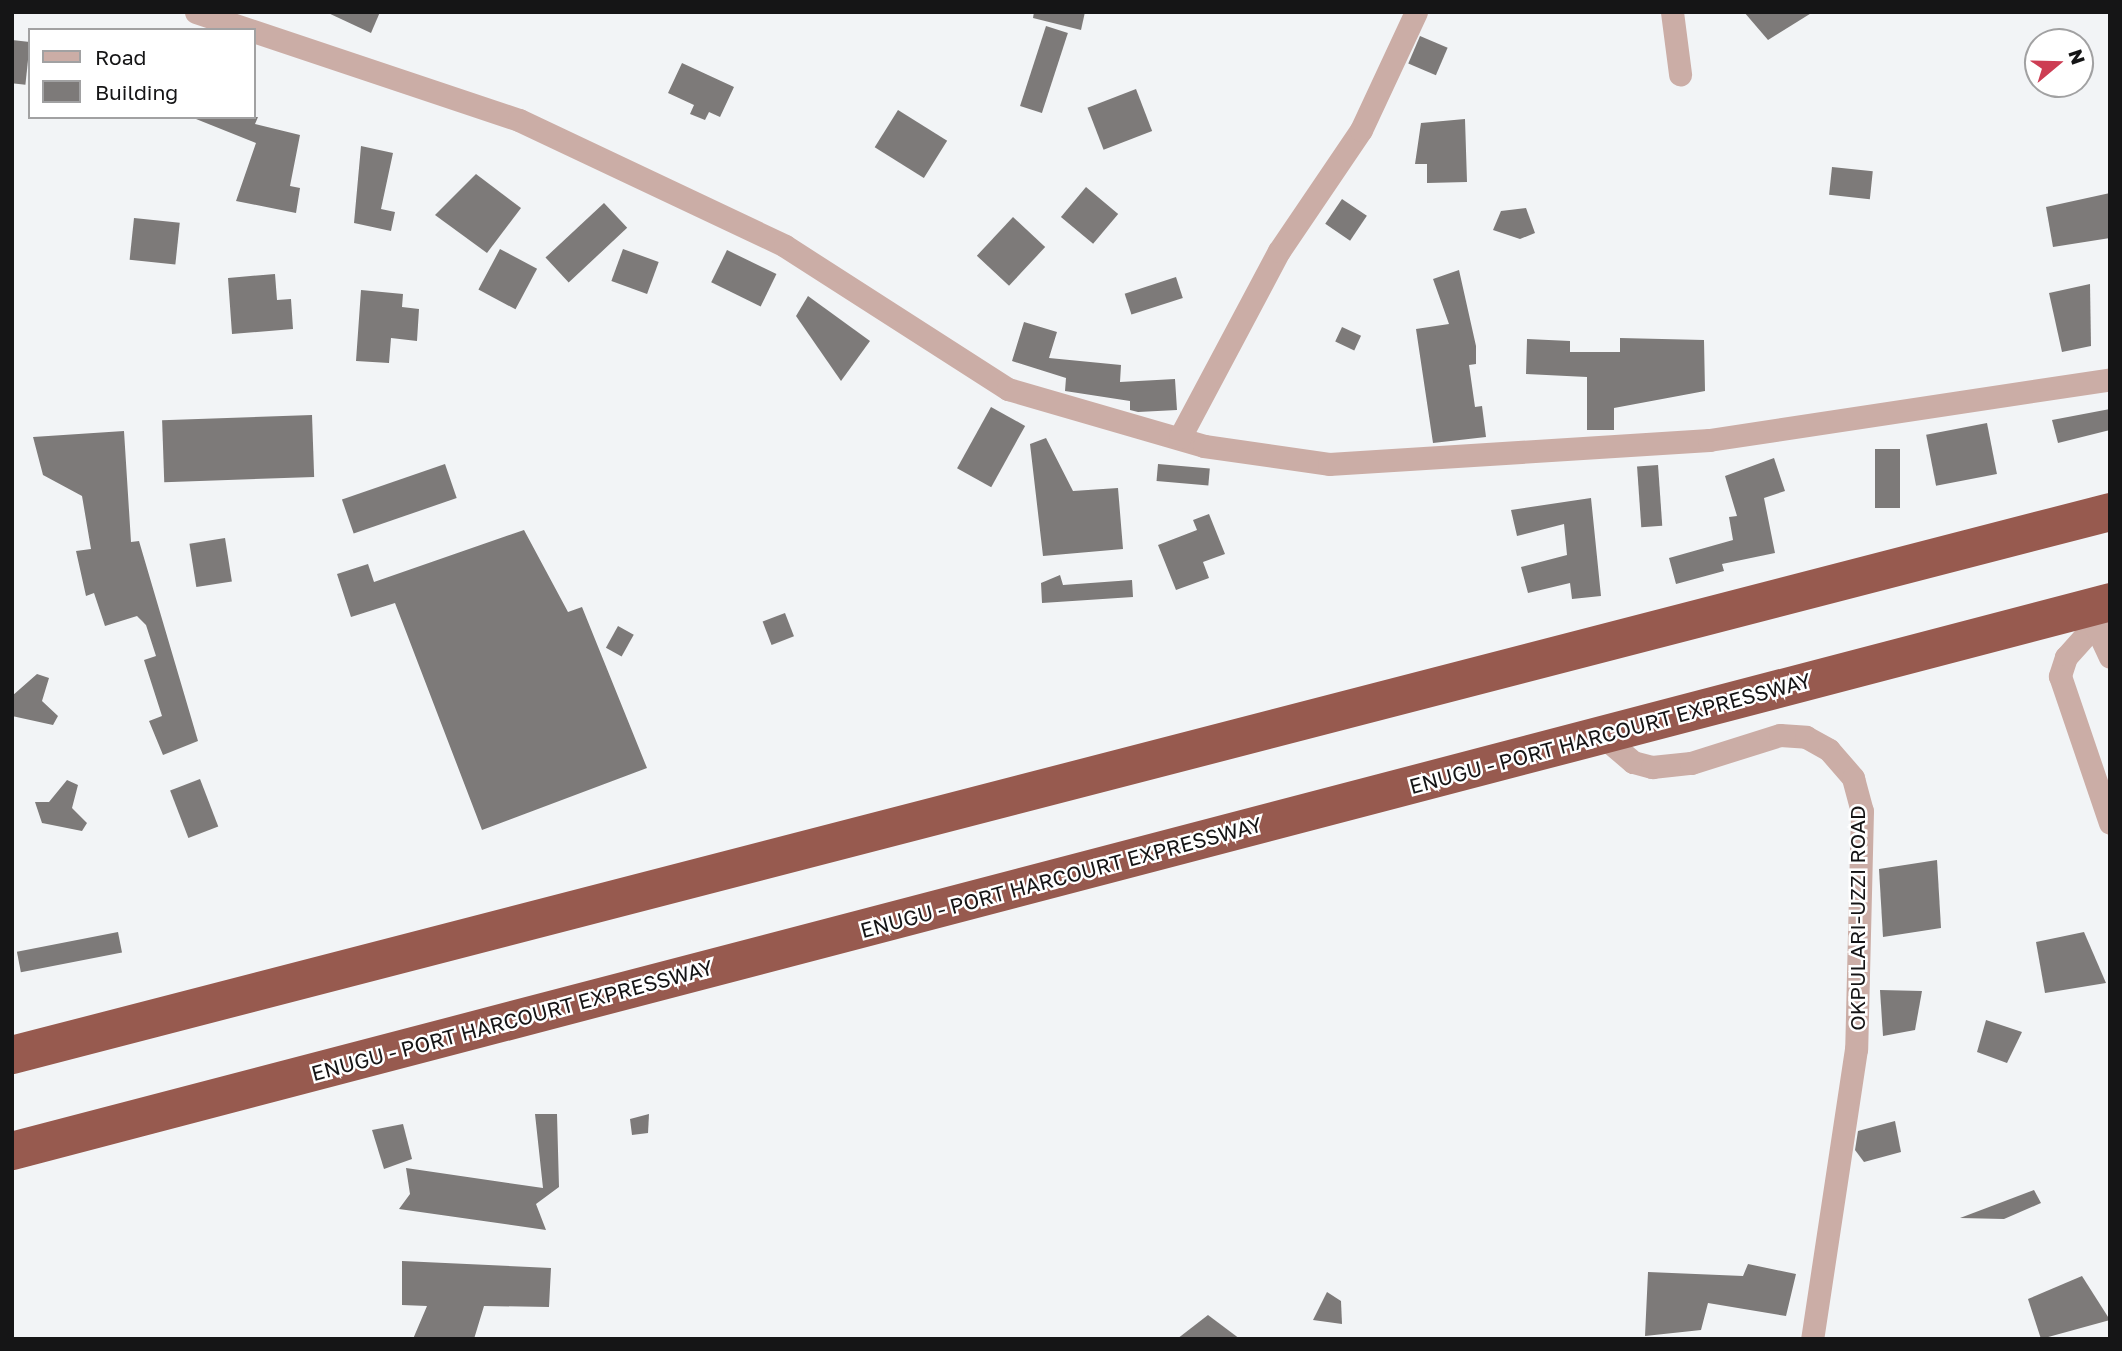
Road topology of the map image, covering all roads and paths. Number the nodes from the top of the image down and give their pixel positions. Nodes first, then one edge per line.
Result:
1 (196, 12) edge
2 (1416, 12) edge
3 (1672, 12) edge
4 (244, 28) edge
5 (256, 32) edge
6 (1680, 74) dead end
7 (2110, 379) edge
8 (1180, 437) junction
9 (2110, 512) edge
10 (2105, 612) edge
11 (2110, 657) edge
12 (1601, 735) junction
13 (2110, 823) edge
14 (12, 1055) edge
15 (12, 1151) edge
16 (1812, 1339) edge

1 - 4 street
2 - 8 street
3 - 6 street
5 - 8 street
7 - 8 street
9 - 14 highway
10 - 11 street
10 - 12 highway, ENUGU - PORT HARCOURT EXPRESSWAY
10 - 13 street
12 - 15 highway, ENUGU - PORT HARCOURT EXPRESSWAY
12 - 16 street, OKPULARI-UZZI ROAD

